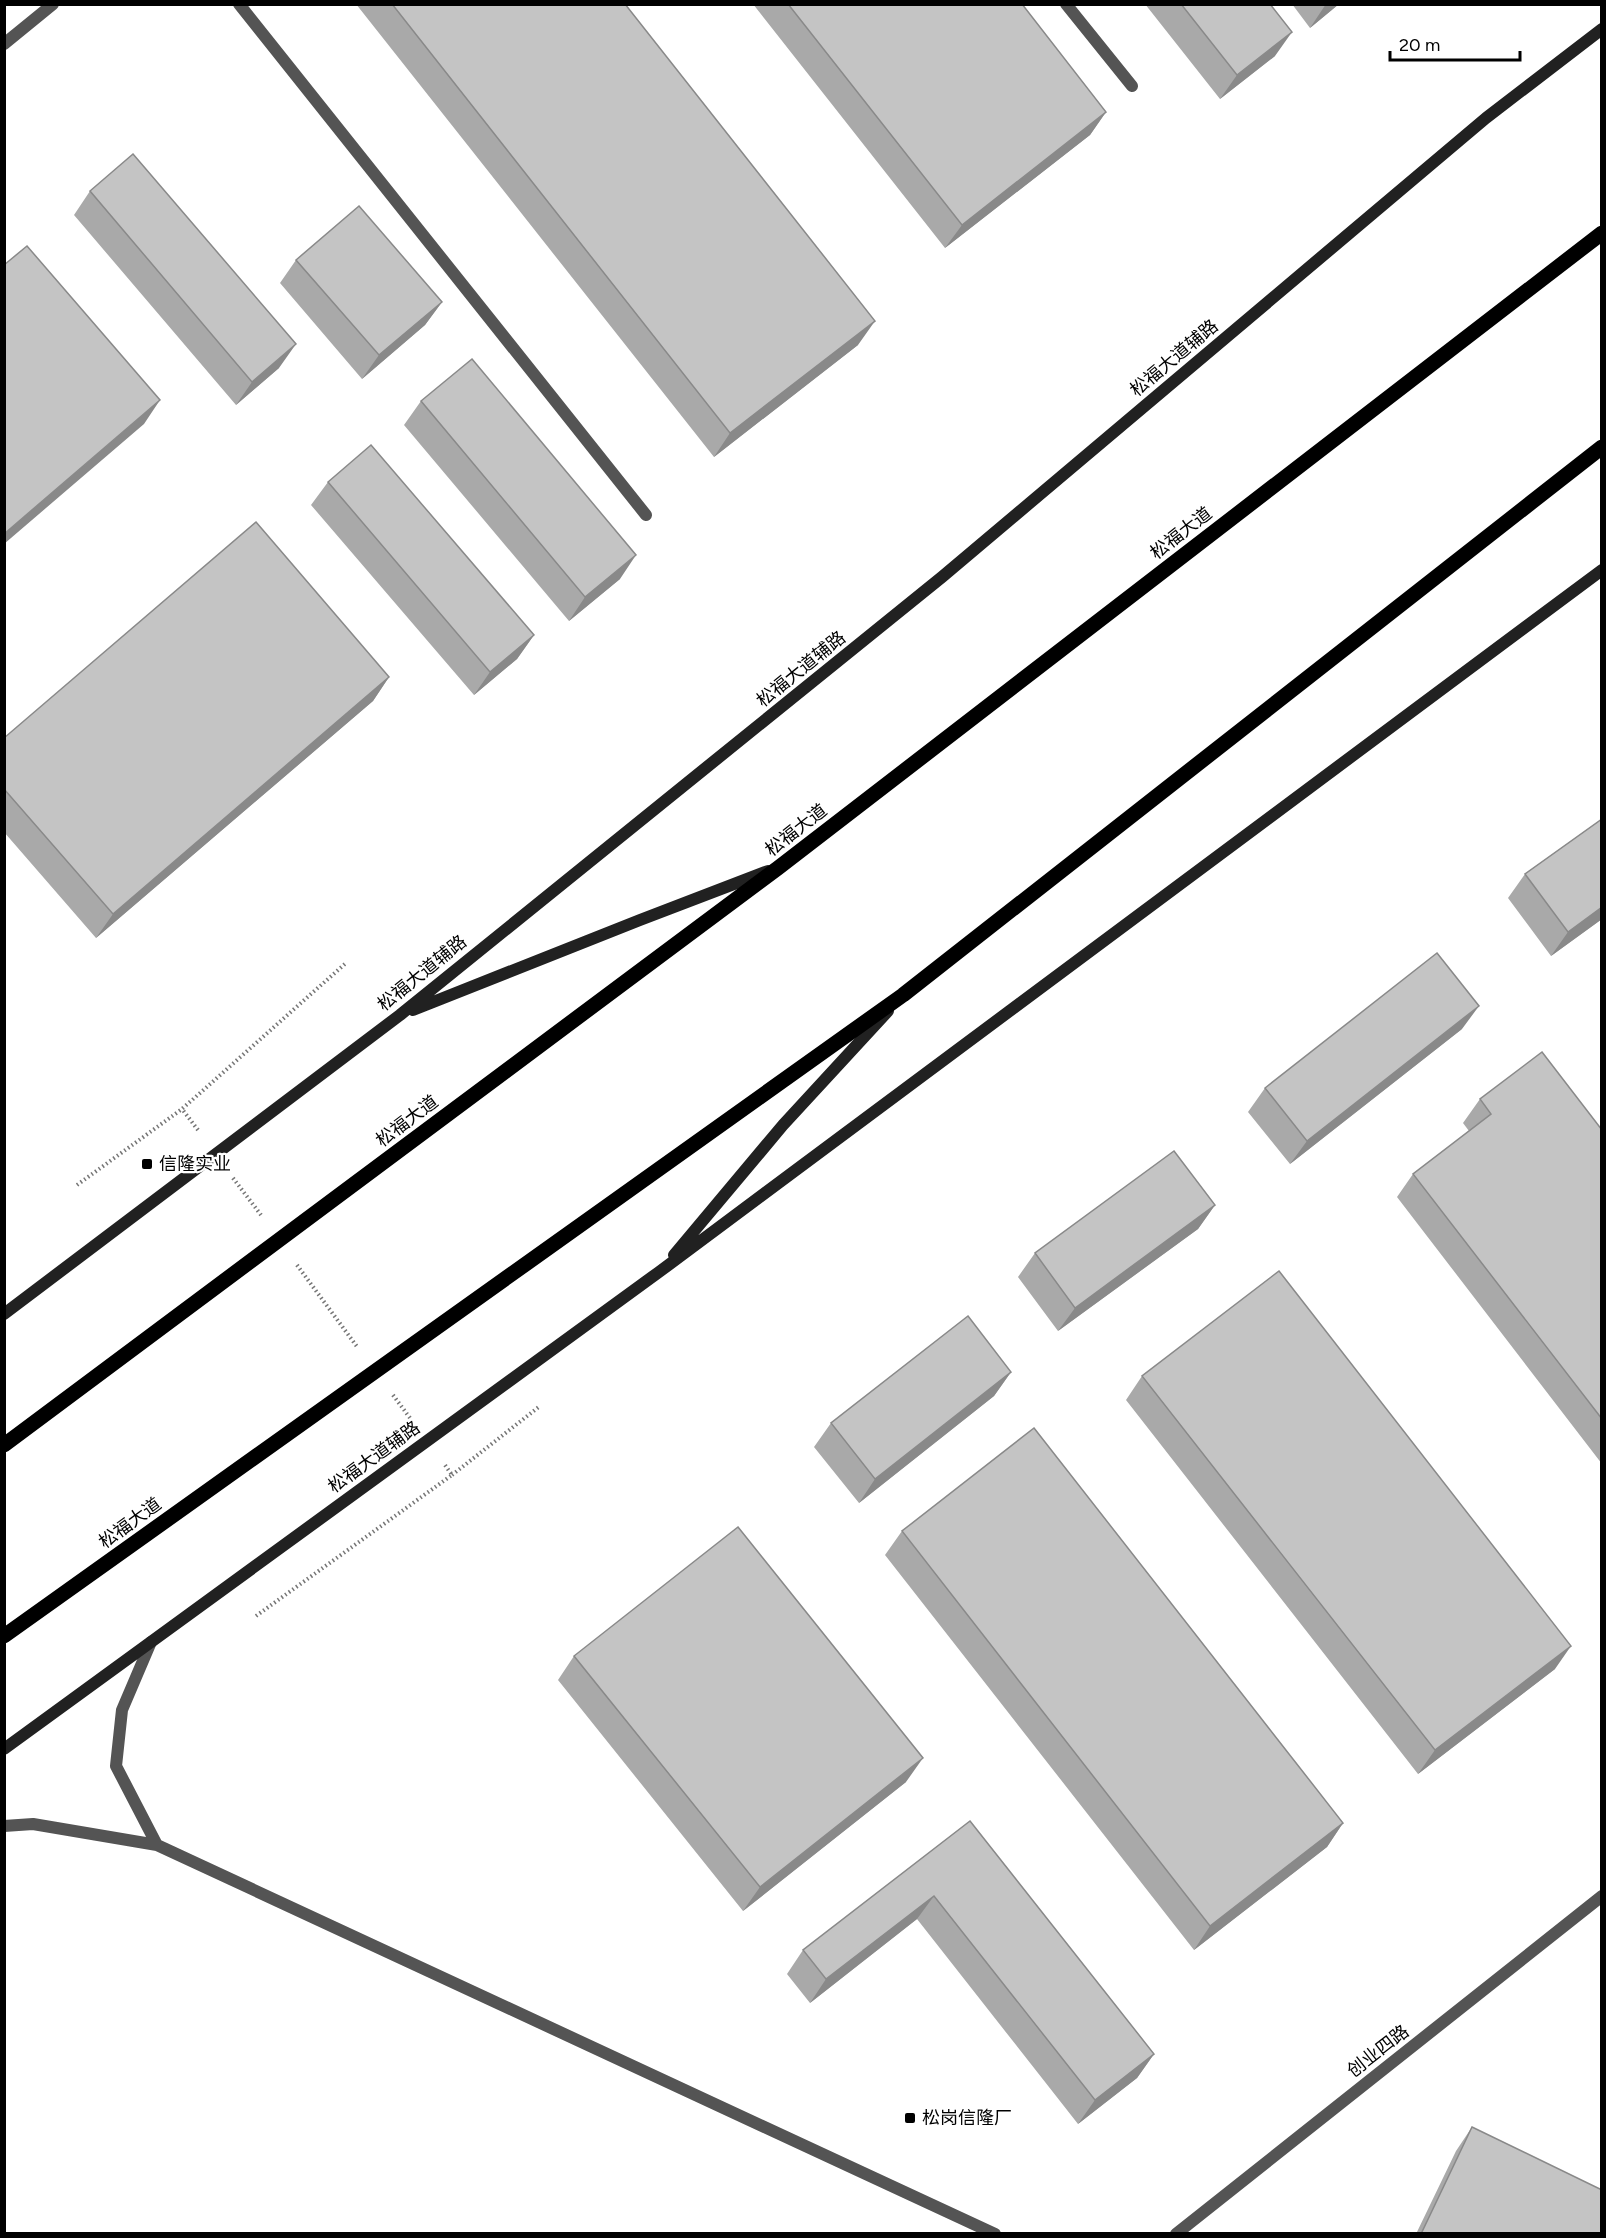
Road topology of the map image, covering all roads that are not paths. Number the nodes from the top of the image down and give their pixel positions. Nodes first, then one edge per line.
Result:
1 (53, 4) edge
2 (239, 4) edge
3 (1066, 4) edge
4 (1602, 28) edge
5 (4, 44) edge
6 (1132, 86) dead end
7 (1602, 234) edge
8 (1602, 447) edge
9 (646, 515) dead end
10 (1602, 570) edge
11 (778, 868) junction
12 (903, 995) junction
13 (400, 1015) junction
14 (659, 1272) junction
15 (4, 1314) edge
16 (4, 1445) edge
17 (4, 1636) edge
18 (151, 1642) junction
19 (4, 1749) edge
20 (4, 1826) edge
21 (157, 1845) junction
22 (1602, 1896) edge
23 (995, 2234) edge
24 (1176, 2234) edge

1 - 5 street
2 - 9 street
3 - 6 street
4 - 13 main road, 松福大道辅路
7 - 11 main road, 松福大道
8 - 12 main road, 松福大道
10 - 14 main road, 松福大道辅路
11 - 13 main road
11 - 16 main road, 松福大道
12 - 14 main road
12 - 17 main road, 松福大道
13 - 15 main road, 松福大道辅路
14 - 18 main road, 松福大道辅路
18 - 19 main road, 松福大道辅路
18 - 21 street
20 - 21 street
21 - 23 street
22 - 24 street, 创业四路

